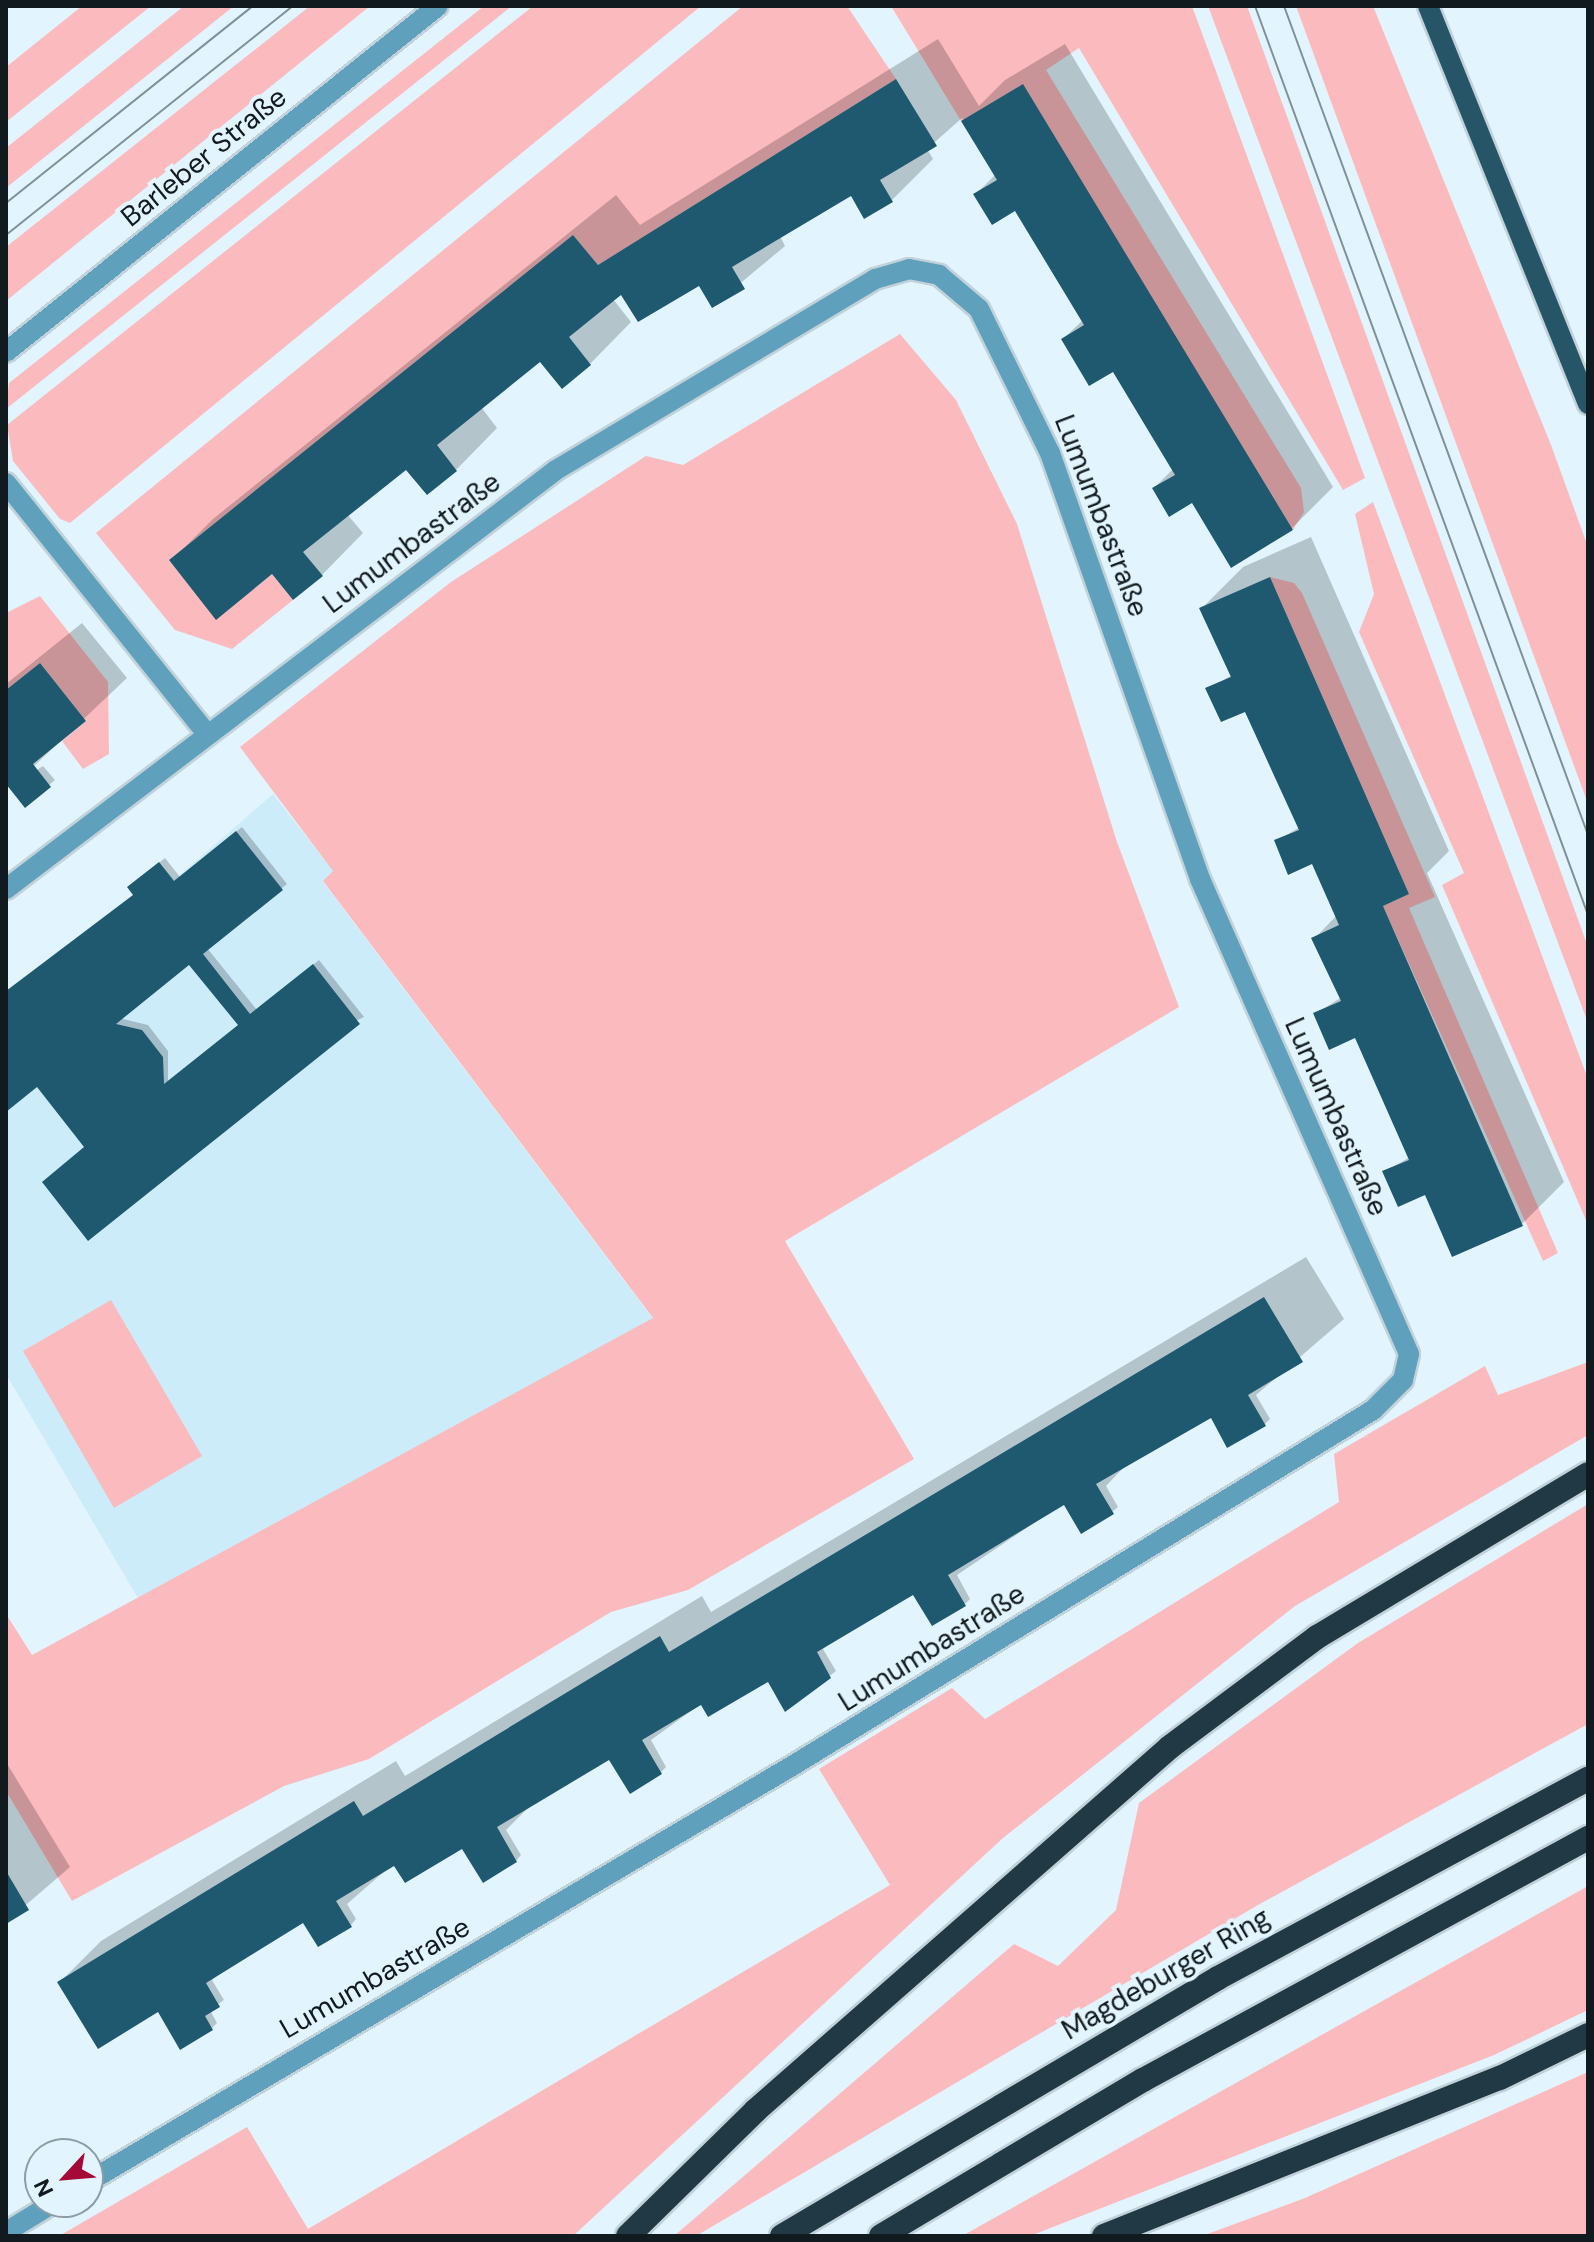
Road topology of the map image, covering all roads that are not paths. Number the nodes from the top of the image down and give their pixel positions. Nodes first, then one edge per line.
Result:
1 (438, 6) edge
2 (1428, 6) edge
3 (6, 352) edge
4 (1588, 404) edge
5 (6, 483) edge
6 (207, 734) junction
7 (6, 889) edge
8 (1588, 1474) edge
9 (1588, 1779) edge
10 (1588, 1838) edge
11 (1588, 2035) edge
12 (104, 2173) edge
13 (29, 2218) edge
14 (6, 2232) edge
15 (628, 2236) edge
16 (782, 2236) edge
17 (881, 2236) edge
18 (1104, 2236) edge

1 - 3 street, Barleber Straße
2 - 4 main road
5 - 6 street
6 - 7 street, Lumumbastraße
6 - 12 street, Lumumbastraße
8 - 15 highway
9 - 16 highway, Magdeburger Ring
10 - 17 highway
11 - 18 highway
13 - 14 street

